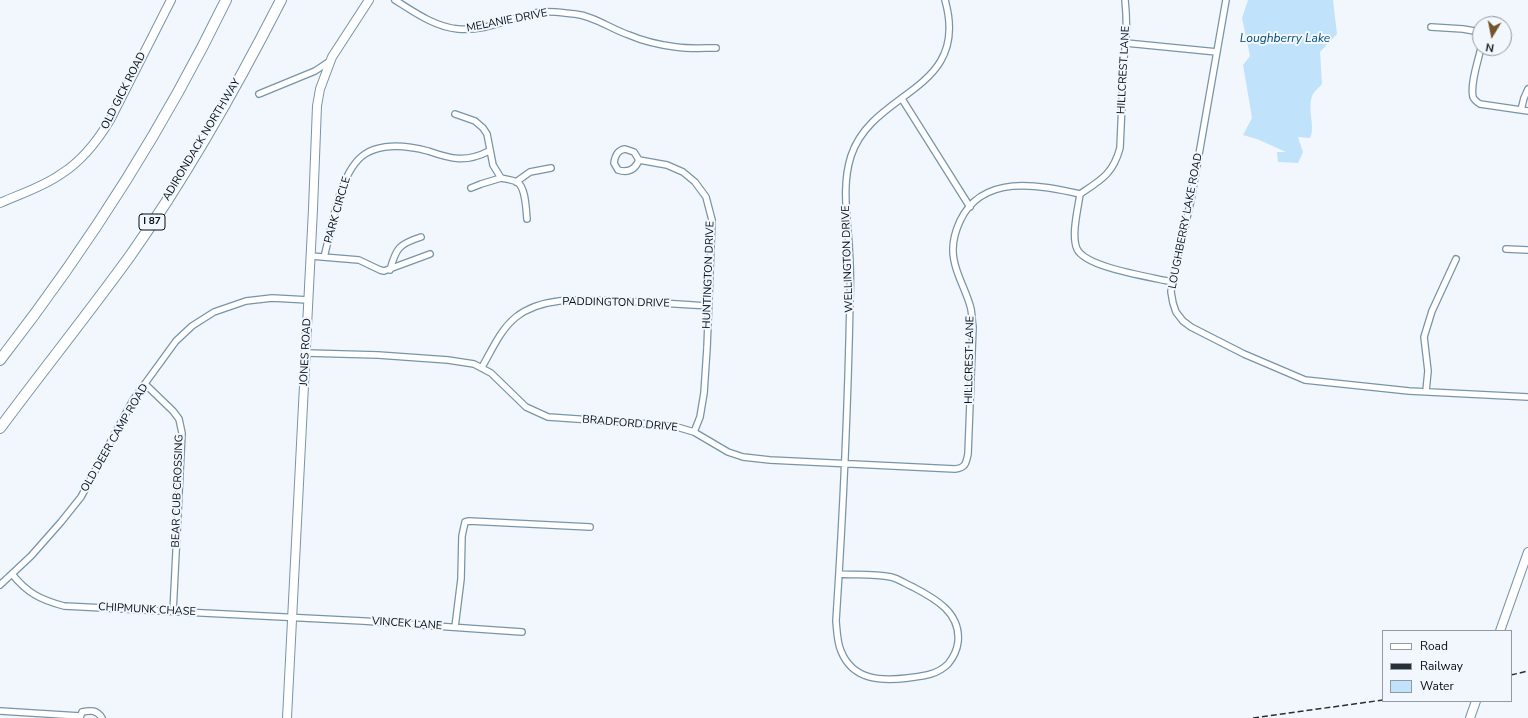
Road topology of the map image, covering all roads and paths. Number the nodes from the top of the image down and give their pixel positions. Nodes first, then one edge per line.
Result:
1 (171, 0) edge
2 (226, 0) edge
3 (281, 0) edge
4 (369, 0) edge
5 (395, 0) edge
6 (945, 0) edge
7 (1125, 0) edge
8 (1226, 0) edge
9 (1431, 27) dead end
10 (1472, 31) edge
11 (1126, 43) junction
12 (716, 48) dead end
13 (1217, 52) junction
14 (1479, 56) edge
15 (330, 61) junction
16 (1528, 89) edge
17 (259, 94) dead end
18 (902, 99) junction
19 (1521, 110) junction
20 (1528, 110) edge
21 (455, 114) dead end
22 (489, 151) junction
23 (638, 160) junction
24 (551, 168) dead end
25 (501, 178) junction
26 (516, 182) junction
27 (471, 188) dead end
28 (1080, 194) junction
29 (0, 203) edge
30 (970, 207) junction
31 (527, 219) dead end
32 (421, 237) dead end
33 (1506, 248) dead end
34 (1528, 250) edge
35 (430, 254) dead end
36 (310, 256) junction
37 (324, 257) junction
38 (1456, 259) dead end
39 (390, 270) junction
40 (1172, 282) junction
41 (309, 300) junction
42 (708, 306) junction
43 (306, 353) junction
44 (0, 360) edge
45 (482, 367) junction
46 (145, 384) junction
47 (1426, 392) junction
48 (1528, 397) edge
49 (0, 428) edge
50 (694, 432) junction
51 (844, 464) junction
52 (965, 466) joint
53 (590, 527) dead end
54 (1528, 552) edge
55 (12, 574) junction
56 (839, 574) junction
57 (0, 585) edge
58 (173, 612) junction
59 (292, 618) junction
60 (455, 627) junction
61 (1500, 630) edge
62 (522, 632) dead end
63 (1476, 702) edge
64 (0, 711) edge
65 (80, 717) edge
66 (102, 718) edge
67 (287, 718) edge
68 (1470, 718) edge

1 - 29 street, OLD GICK ROAD
2 - 44 highway
3 - 49 highway, ADIRONDACK NORTHWAY / I 87
4 - 15 street, JONES ROAD
5 - 12 street, MELANIE DRIVE
6 - 18 street, WELLINGTON DRIVE
7 - 11 street, HILLCREST LANE
8 - 13 street, LOUGHBERRY LAKE ROAD
9 - 10 street
11 - 13 street
11 - 28 street, HILLCREST LANE
13 - 40 street, LOUGHBERRY LAKE ROAD
14 - 19 street
15 - 17 street
15 - 36 street, JONES ROAD
16 - 19 street
18 - 30 street
18 - 51 street, WELLINGTON DRIVE
19 - 20 street
21 - 22 street
22 - 25 street
22 - 37 street, PARK CIRCLE
23 - 23 street
23 - 42 street, HUNTINGTON DRIVE
24 - 26 street
25 - 26 street
25 - 27 street
26 - 31 street
28 - 30 street, HILLCREST LANE
28 - 40 street
30 - 52 street, HILLCREST LANE
32 - 39 street
33 - 34 street
35 - 39 street
36 - 37 street
36 - 41 street, JONES ROAD
37 - 39 street
38 - 47 street
40 - 47 street, LOUGHBERRY LAKE ROAD
41 - 43 street, JONES ROAD
41 - 46 street, OLD DEER CAMP ROAD
42 - 45 street, PADDINGTON DRIVE
42 - 50 street, HUNTINGTON DRIVE
43 - 45 street, BRADFORD DRIVE
43 - 59 street, JONES ROAD
45 - 50 street, BRADFORD DRIVE
46 - 55 street, OLD DEER CAMP ROAD
46 - 58 street, BEAR CUB CROSSING
47 - 48 street, LOUGHBERRY LAKE ROAD
50 - 51 street, BRADFORD DRIVE
51 - 52 street, BRADFORD DRIVE
51 - 56 street, WELLINGTON DRIVE
53 - 60 street
54 - 61 street
55 - 57 street, OLD DEER CAMP ROAD
55 - 58 street, CHIPMUNK CHASE
56 - 56 street
58 - 59 street, CHIPMUNK CHASE
59 - 60 street, VINCEK LANE
59 - 67 street, JONES ROAD
60 - 62 street, VINCEK LANE
63 - 68 street
64 - 65 street
65 - 66 street

